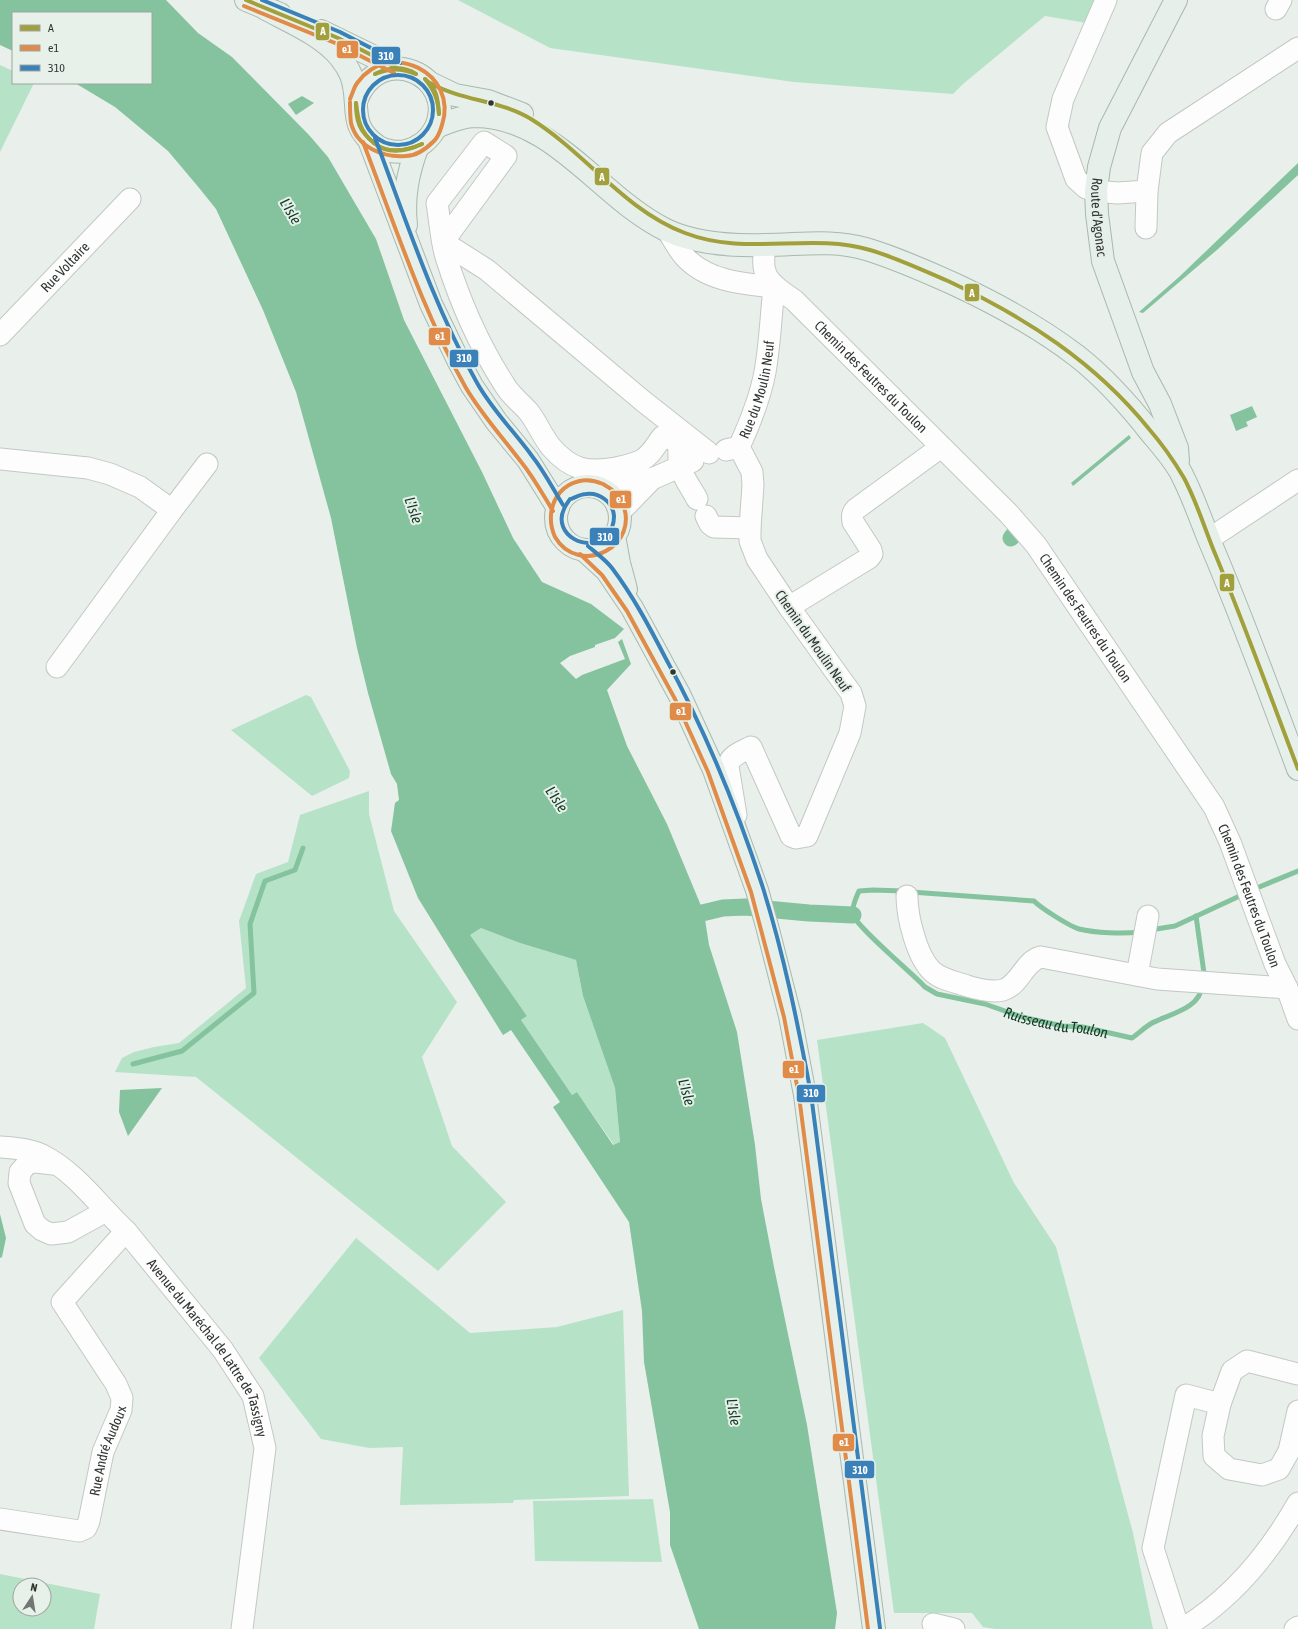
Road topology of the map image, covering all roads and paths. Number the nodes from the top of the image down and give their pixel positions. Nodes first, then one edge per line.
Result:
1 (246, 0) edge
2 (1106, 0) edge
3 (1176, 0) edge
4 (266, 8) junction
5 (1298, 48) edge
6 (396, 68) junction
7 (430, 83) junction
8 (356, 101) junction
9 (436, 127) junction
10 (369, 140) junction
11 (418, 146) junction
12 (1096, 191) junction
13 (1146, 191) junction
14 (130, 199) dead end
15 (1146, 228) dead end
16 (667, 230) junction
17 (407, 240) junction
18 (728, 243) junction
19 (766, 245) junction
20 (774, 287) junction
21 (0, 335) edge
22 (1143, 372) junction
23 (1131, 409) junction
24 (666, 429) junction
25 (739, 447) junction
26 (941, 447) junction
27 (709, 453) junction
28 (0, 459) edge
29 (528, 460) junction
30 (207, 464) dead end
31 (680, 467) junction
32 (1179, 470) junction
33 (654, 478) junction
34 (1298, 480) edge
35 (577, 488) junction
36 (604, 490) junction
37 (558, 508) junction
38 (172, 510) junction
39 (620, 512) junction
40 (750, 528) junction
41 (614, 536) junction
42 (1209, 538) junction
43 (584, 550) junction
44 (789, 607) junction
45 (632, 608) junction
46 (57, 667) dead end
47 (1298, 769) edge
48 (742, 846) junction
49 (907, 896) dead end
50 (1147, 919) dead end
51 (1137, 975) junction
52 (1287, 988) junction
53 (1298, 1020) edge
54 (0, 1147) edge
55 (57, 1165) junction
56 (106, 1211) junction
57 (126, 1231) junction
58 (1298, 1374) edge
59 (1220, 1404) junction
60 (1298, 1411) edge
61 (1298, 1503) edge
62 (0, 1519) edge
63 (933, 1624) dead end
64 (1298, 1627) edge
65 (242, 1629) edge
66 (874, 1629) edge
67 (954, 1629) edge
68 (1180, 1629) edge
69 (1295, 1629) edge

1 - 4 main road
2 - 12 street
3 - 12 main road, Route d'Agonac
4 - 6 main road
4 - 8 main road
5 - 13 street
6 - 7 main road
6 - 8 main road
7 - 9 main road
7 - 18 main road
8 - 10 main road
9 - 11 main road
9 - 16 main road
10 - 11 main road
10 - 17 main road
11 - 17 main road
12 - 13 street
12 - 22 main road, Route d'Agonac
13 - 15 street
14 - 21 street, Rue Voltaire
16 - 18 main road
16 - 20 street
17 - 29 main road
18 - 19 main road
19 - 20 street
19 - 23 main road
20 - 25 street, Rue du Moulin Neuf
20 - 26 street, Chemin des Feutres du Toulon
22 - 23 main road, Route d'Agonac
22 - 32 main road, Route d'Agonac
23 - 32 main road
24 - 24 street
24 - 27 street
24 - 31 street
25 - 27 street, Rue du Moulin Neuf
25 - 40 street, Chemin du Moulin Neuf
26 - 44 street
26 - 52 street, Chemin des Feutres du Toulon
27 - 31 street, Rue du Moulin Neuf
28 - 38 street
29 - 35 main road
29 - 37 main road
30 - 38 street
31 - 33 street, Rue du Moulin Neuf
31 - 40 street
32 - 42 main road
33 - 36 street, Rue du Moulin Neuf
33 - 39 street, Rue du Moulin Neuf
34 - 42 street
35 - 36 main road
35 - 37 main road
36 - 39 main road
37 - 43 main road
38 - 46 street
39 - 41 main road
40 - 44 street, Chemin du Moulin Neuf
41 - 43 main road
41 - 45 main road
42 - 47 main road
43 - 45 main road
44 - 48 street, Chemin du Moulin Neuf
45 - 48 main road
48 - 66 main road
49 - 51 street
50 - 51 street
51 - 52 street
52 - 53 street, Chemin des Feutres du Toulon
54 - 55 street, Avenue du Maréchal de Lattre de Tassigny
55 - 56 street, Avenue du Maréchal de Lattre de Tassigny
55 - 56 street
56 - 57 street, Avenue du Maréchal de Lattre de Tassigny
57 - 62 street, Rue André Audoux
57 - 65 street, Avenue du Maréchal de Lattre de Tassigny
58 - 59 street
59 - 60 street
59 - 68 street
61 - 68 street
63 - 67 street
64 - 69 street

